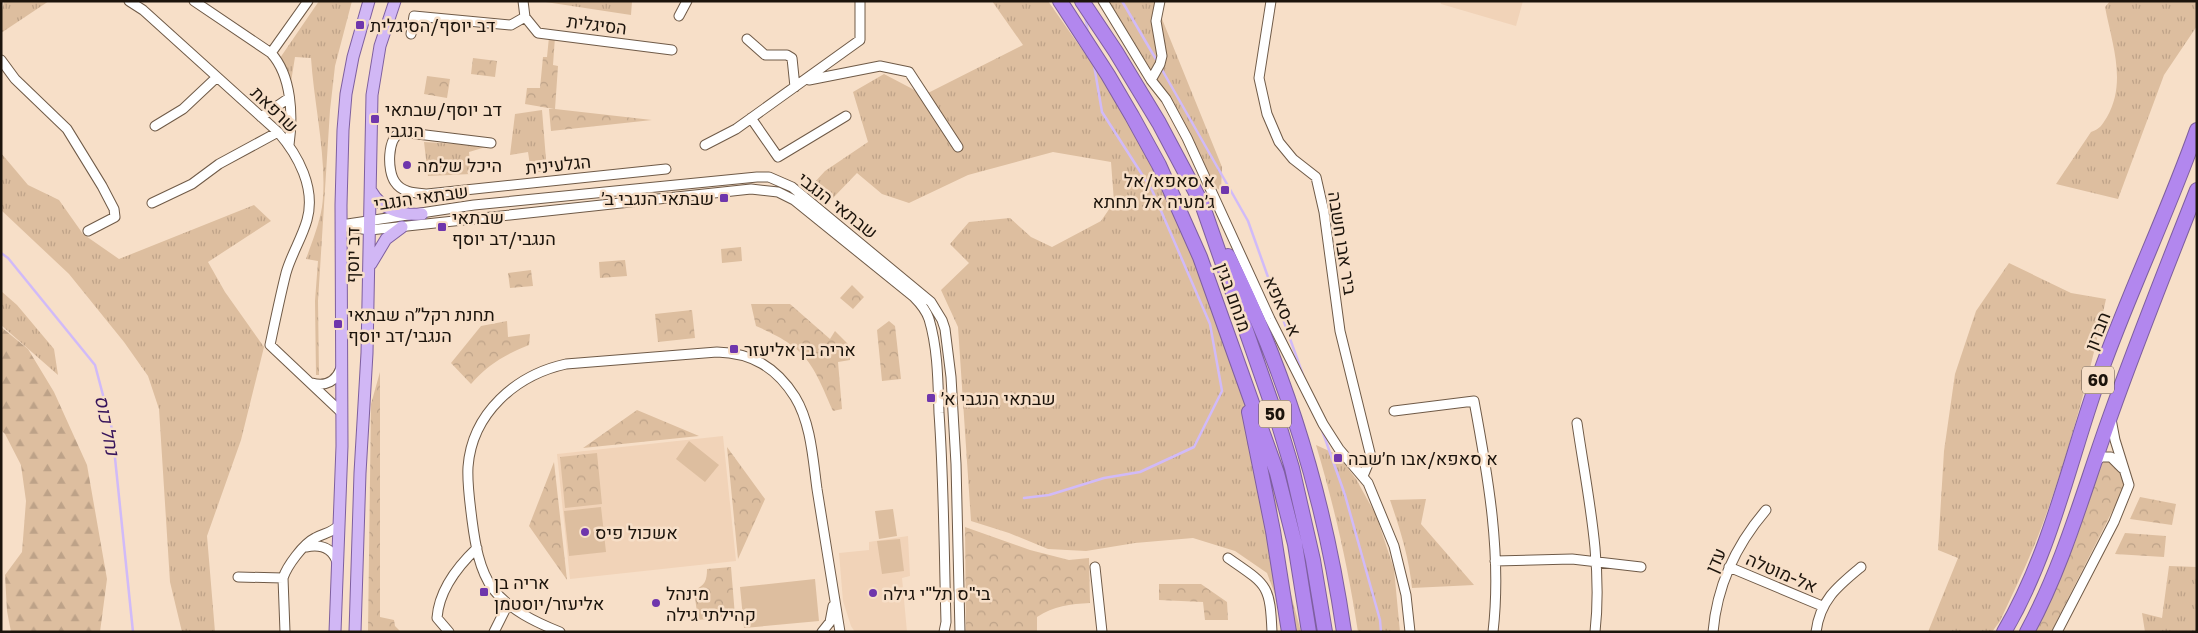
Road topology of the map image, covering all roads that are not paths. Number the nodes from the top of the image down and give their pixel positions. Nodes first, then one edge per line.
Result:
1 (130, 1) edge
2 (194, 1) edge
3 (308, 1) edge
4 (370, 1) edge
5 (395, 1) edge
6 (523, 1) edge
7 (687, 1) edge
8 (860, 1) edge
9 (1060, 1) edge
10 (1082, 1) edge
11 (1103, 1) edge
12 (1160, 1) edge
13 (1271, 1) edge
14 (679, 16) dead end
15 (525, 17) junction
16 (411, 34) dead end
17 (747, 39) dead end
18 (672, 50) dead end
19 (271, 53) junction
20 (1, 60) edge
21 (217, 77) junction
22 (804, 80) junction
23 (1151, 80) junction
24 (795, 87) junction
25 (289, 98) junction
26 (261, 116) junction
27 (846, 116) dead end
28 (751, 118) junction
29 (155, 126) dead end
30 (2197, 130) edge
31 (278, 132) junction
32 (491, 143) dead end
33 (289, 145) junction
34 (705, 145) dead end
35 (958, 147) dead end
36 (666, 169) dead end
37 (483, 188) junction
38 (2197, 190) edge
39 (371, 191) junction
40 (152, 203) dead end
41 (485, 204) junction
42 (1202, 204) junction
43 (422, 214) junction
44 (486, 217) junction
45 (341, 225) junction
46 (370, 226) junction
47 (402, 227) junction
48 (88, 231) dead end
49 (369, 268) junction
50 (342, 365) junction
51 (1238, 365) junction
52 (310, 382) junction
53 (1394, 411) dead end
54 (342, 413) junction
55 (2111, 416) junction
56 (1578, 423) dead end
57 (2094, 463) junction
58 (1362, 476) junction
59 (2128, 476) junction
60 (1766, 510) dead end
61 (339, 525) junction
62 (306, 547) junction
63 (477, 548) junction
64 (1228, 558) dead end
65 (1495, 561) junction
66 (1596, 563) junction
67 (338, 564) junction
68 (1641, 566) dead end
69 (1095, 567) dead end
70 (1729, 567) junction
71 (1861, 567) dead end
72 (238, 577) dead end
73 (284, 578) junction
74 (834, 599) junction
75 (508, 604) junction
76 (1822, 606) junction
77 (285, 632) edge
78 (335, 632) edge
79 (355, 632) edge
80 (449, 632) edge
81 (494, 632) edge
82 (560, 632) edge
83 (822, 632) edge
84 (840, 632) edge
85 (944, 632) edge
86 (960, 632) edge
87 (1102, 632) edge
88 (1272, 632) edge
89 (1289, 632) edge
90 (1309, 632) edge
91 (1325, 632) edge
92 (1344, 632) edge
93 (1410, 632) edge
94 (1493, 632) edge
95 (1595, 632) edge
96 (1713, 632) edge
97 (1816, 632) edge
98 (2004, 632) edge
99 (2028, 632) edge
100 (2057, 632) edge

1 - 21 street, שרפאת
2 - 19 street
3 - 19 street
4 - 45 main road, דב יוסף
5 - 39 main road, דב יוסף
6 - 15 street
7 - 14 street
8 - 22 street
9 - 51 highway, מנחם בגין / 50
10 - 42 highway, מנחם בגין / 50
11 - 23 street, א-סאפא
12 - 23 street
13 - 58 street, ביר אבו חשבה
15 - 16 street
15 - 18 street, הסיגלית
17 - 24 street
19 - 25 street
20 - 48 street
21 - 26 street, שרפאת
21 - 29 street
22 - 24 street
22 - 35 street
23 - 58 street, א-סאפא
24 - 28 street
25 - 26 street
25 - 33 street
26 - 31 street, שרפאת
27 - 28 street
28 - 34 street
30 - 98 highway, חברון / 60
31 - 33 street, שרפאת
31 - 40 street
32 - 37 street, הגלעינית
33 - 52 street, שרפאת
36 - 37 street, הגלעינית
37 - 41 street
38 - 55 highway, 60
39 - 43 main road
39 - 46 main road, דב יוסף
41 - 43 street, שבתאי הנגבי
41 - 44 street
41 - 86 street, שבתאי הנגבי
42 - 91 highway, מנחם בגין / 50
42 - 92 highway
43 - 46 street, שבתאי הנגבי
44 - 47 street, שבתאי הנגבי
44 - 85 street, שבתאי הנגבי
45 - 46 street, שבתאי הנגבי
45 - 50 main road, דב יוסף
46 - 47 street, שבתאי הנגבי
46 - 49 main road, דב יוסף
47 - 49 main road
49 - 79 main road, דב יוסף
50 - 52 street
50 - 54 main road, דב יוסף
51 - 89 highway
51 - 90 highway, מנחם בגין / 50
52 - 54 street, שרפאת
53 - 65 street
54 - 61 main road, דב יוסף
55 - 57 highway, 60
55 - 59 street
56 - 66 street
57 - 59 street
57 - 99 highway, 60
58 - 93 street, א-סאפא
59 - 100 street
60 - 70 street, עדן
61 - 62 street
61 - 67 main road, דב יוסף
62 - 67 street
62 - 73 street
63 - 74 street
63 - 75 street
63 - 80 street
64 - 88 street
65 - 66 street
65 - 94 street
66 - 68 street
66 - 95 street
67 - 78 main road, דב יוסף
69 - 87 street
70 - 76 street, אל-מוטלה
70 - 96 street, עדן
71 - 76 street, אל-מוטלה
72 - 73 street
73 - 77 street
74 - 83 street
74 - 84 street
75 - 81 street
75 - 82 street
76 - 97 street, אל-מוטלה

